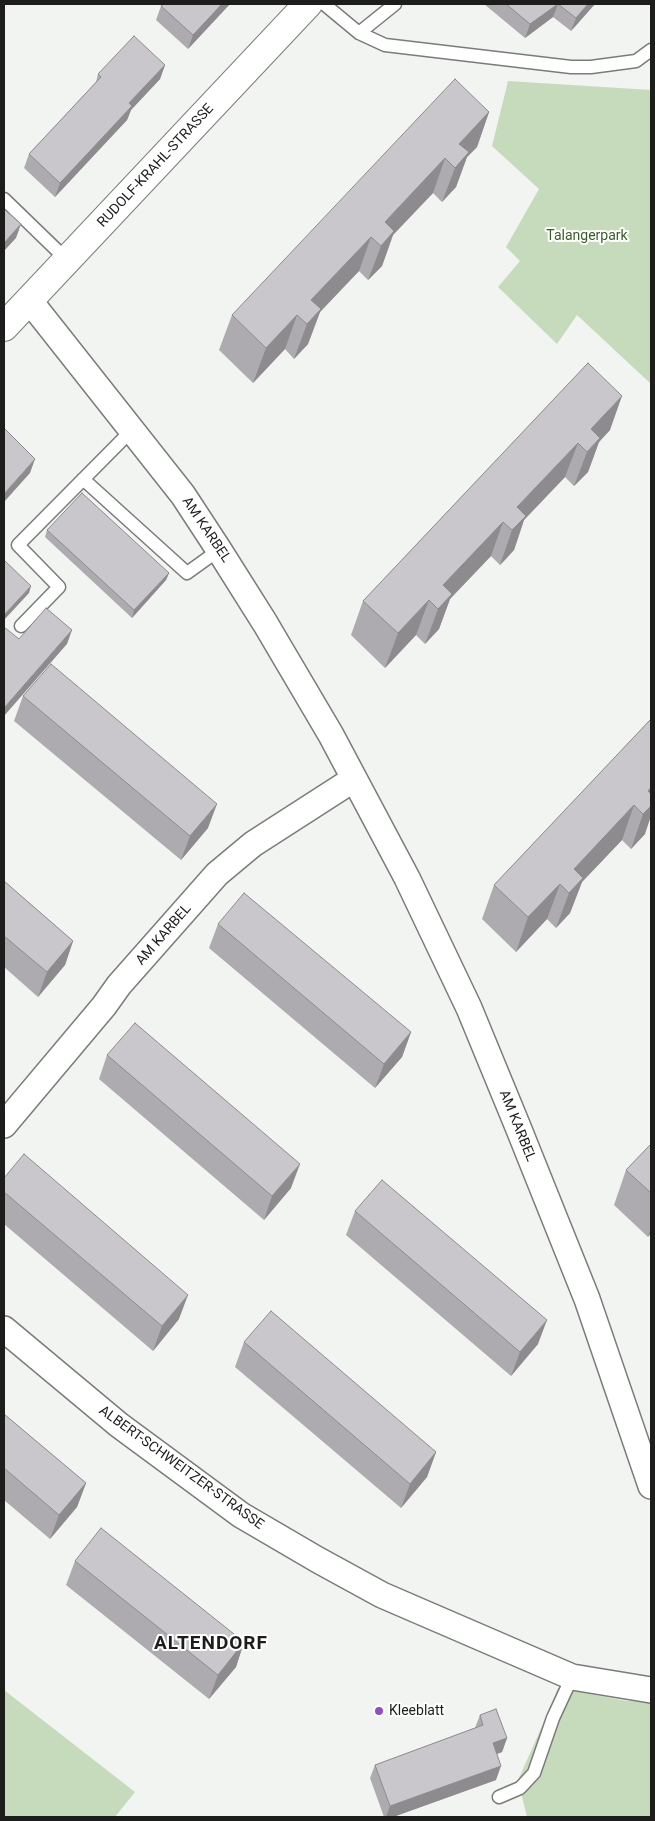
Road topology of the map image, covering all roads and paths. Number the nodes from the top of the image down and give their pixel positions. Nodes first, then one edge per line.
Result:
1 (308, 4) edge
2 (324, 4) edge
3 (395, 4) edge
4 (360, 33) junction
5 (651, 50) edge
6 (4, 198) edge
7 (67, 260) junction
8 (29, 300) junction
9 (4, 327) edge
10 (132, 430) junction
11 (83, 479) junction
12 (220, 550) junction
13 (21, 626) dead end
14 (354, 779) junction
15 (4, 1124) edge
16 (4, 1329) edge
17 (651, 1486) edge
18 (572, 1677) junction
19 (651, 1690) edge
20 (499, 1797) dead end

1 - 7 street, RUDOLF-KRAHL-STRASSE
2 - 4 lane
3 - 4 lane
4 - 5 lane
6 - 7 lane
7 - 8 street, RUDOLF-KRAHL-STRASSE
8 - 9 street, RUDOLF-KRAHL-STRASSE
8 - 10 street, AM KARBEL
10 - 11 lane
10 - 12 street, AM KARBEL
11 - 12 lane
11 - 13 lane
12 - 14 street, AM KARBEL
14 - 15 street, AM KARBEL
14 - 17 street, AM KARBEL
16 - 18 street, ALBERT-SCHWEITZER-STRASSE
18 - 19 street, ALBERT-SCHWEITZER-STRASSE
18 - 20 lane

